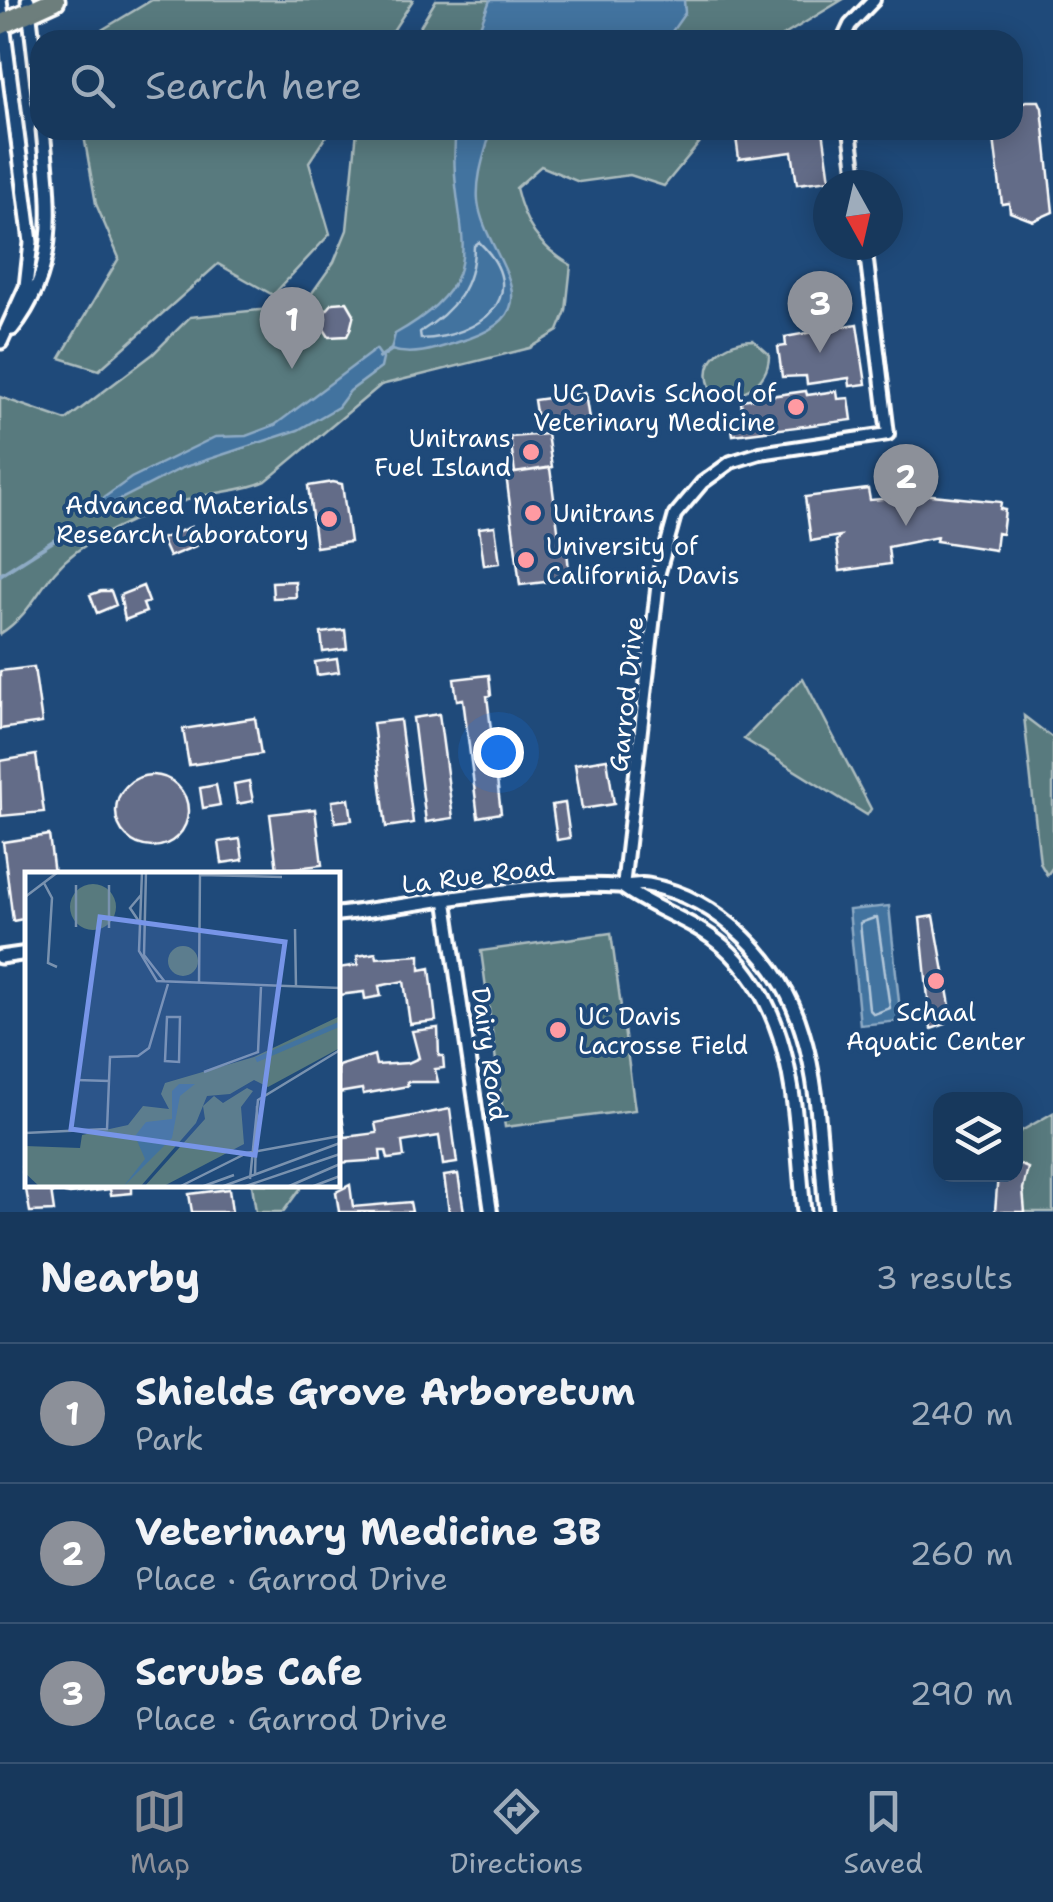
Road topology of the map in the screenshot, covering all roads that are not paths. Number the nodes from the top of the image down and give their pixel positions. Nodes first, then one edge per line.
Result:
1 (0, 0) edge
2 (55, 0) edge
3 (874, 0) edge
4 (29, 6) edge
5 (2, 24) edge
6 (849, 30) edge
7 (44, 140) edge
8 (851, 140) edge
9 (855, 170) edge
10 (866, 260) edge
11 (1, 343) edge
12 (623, 887) junction
13 (446, 902) junction
14 (340, 914) edge
15 (25, 953) edge
16 (0, 956) edge
17 (491, 1212) edge
18 (804, 1212) edge
19 (826, 1212) edge

1 - 5 street
2 - 4 highway
3 - 6 street
4 - 5 highway
5 - 11 street
7 - 11 street
8 - 9 street
10 - 12 street, Garrod Drive
12 - 13 street, La Rue Road
12 - 18 street, La Rue Road
12 - 19 street, La Rue Road
13 - 14 street, La Rue Road
13 - 17 street, Dairy Road
15 - 16 street

